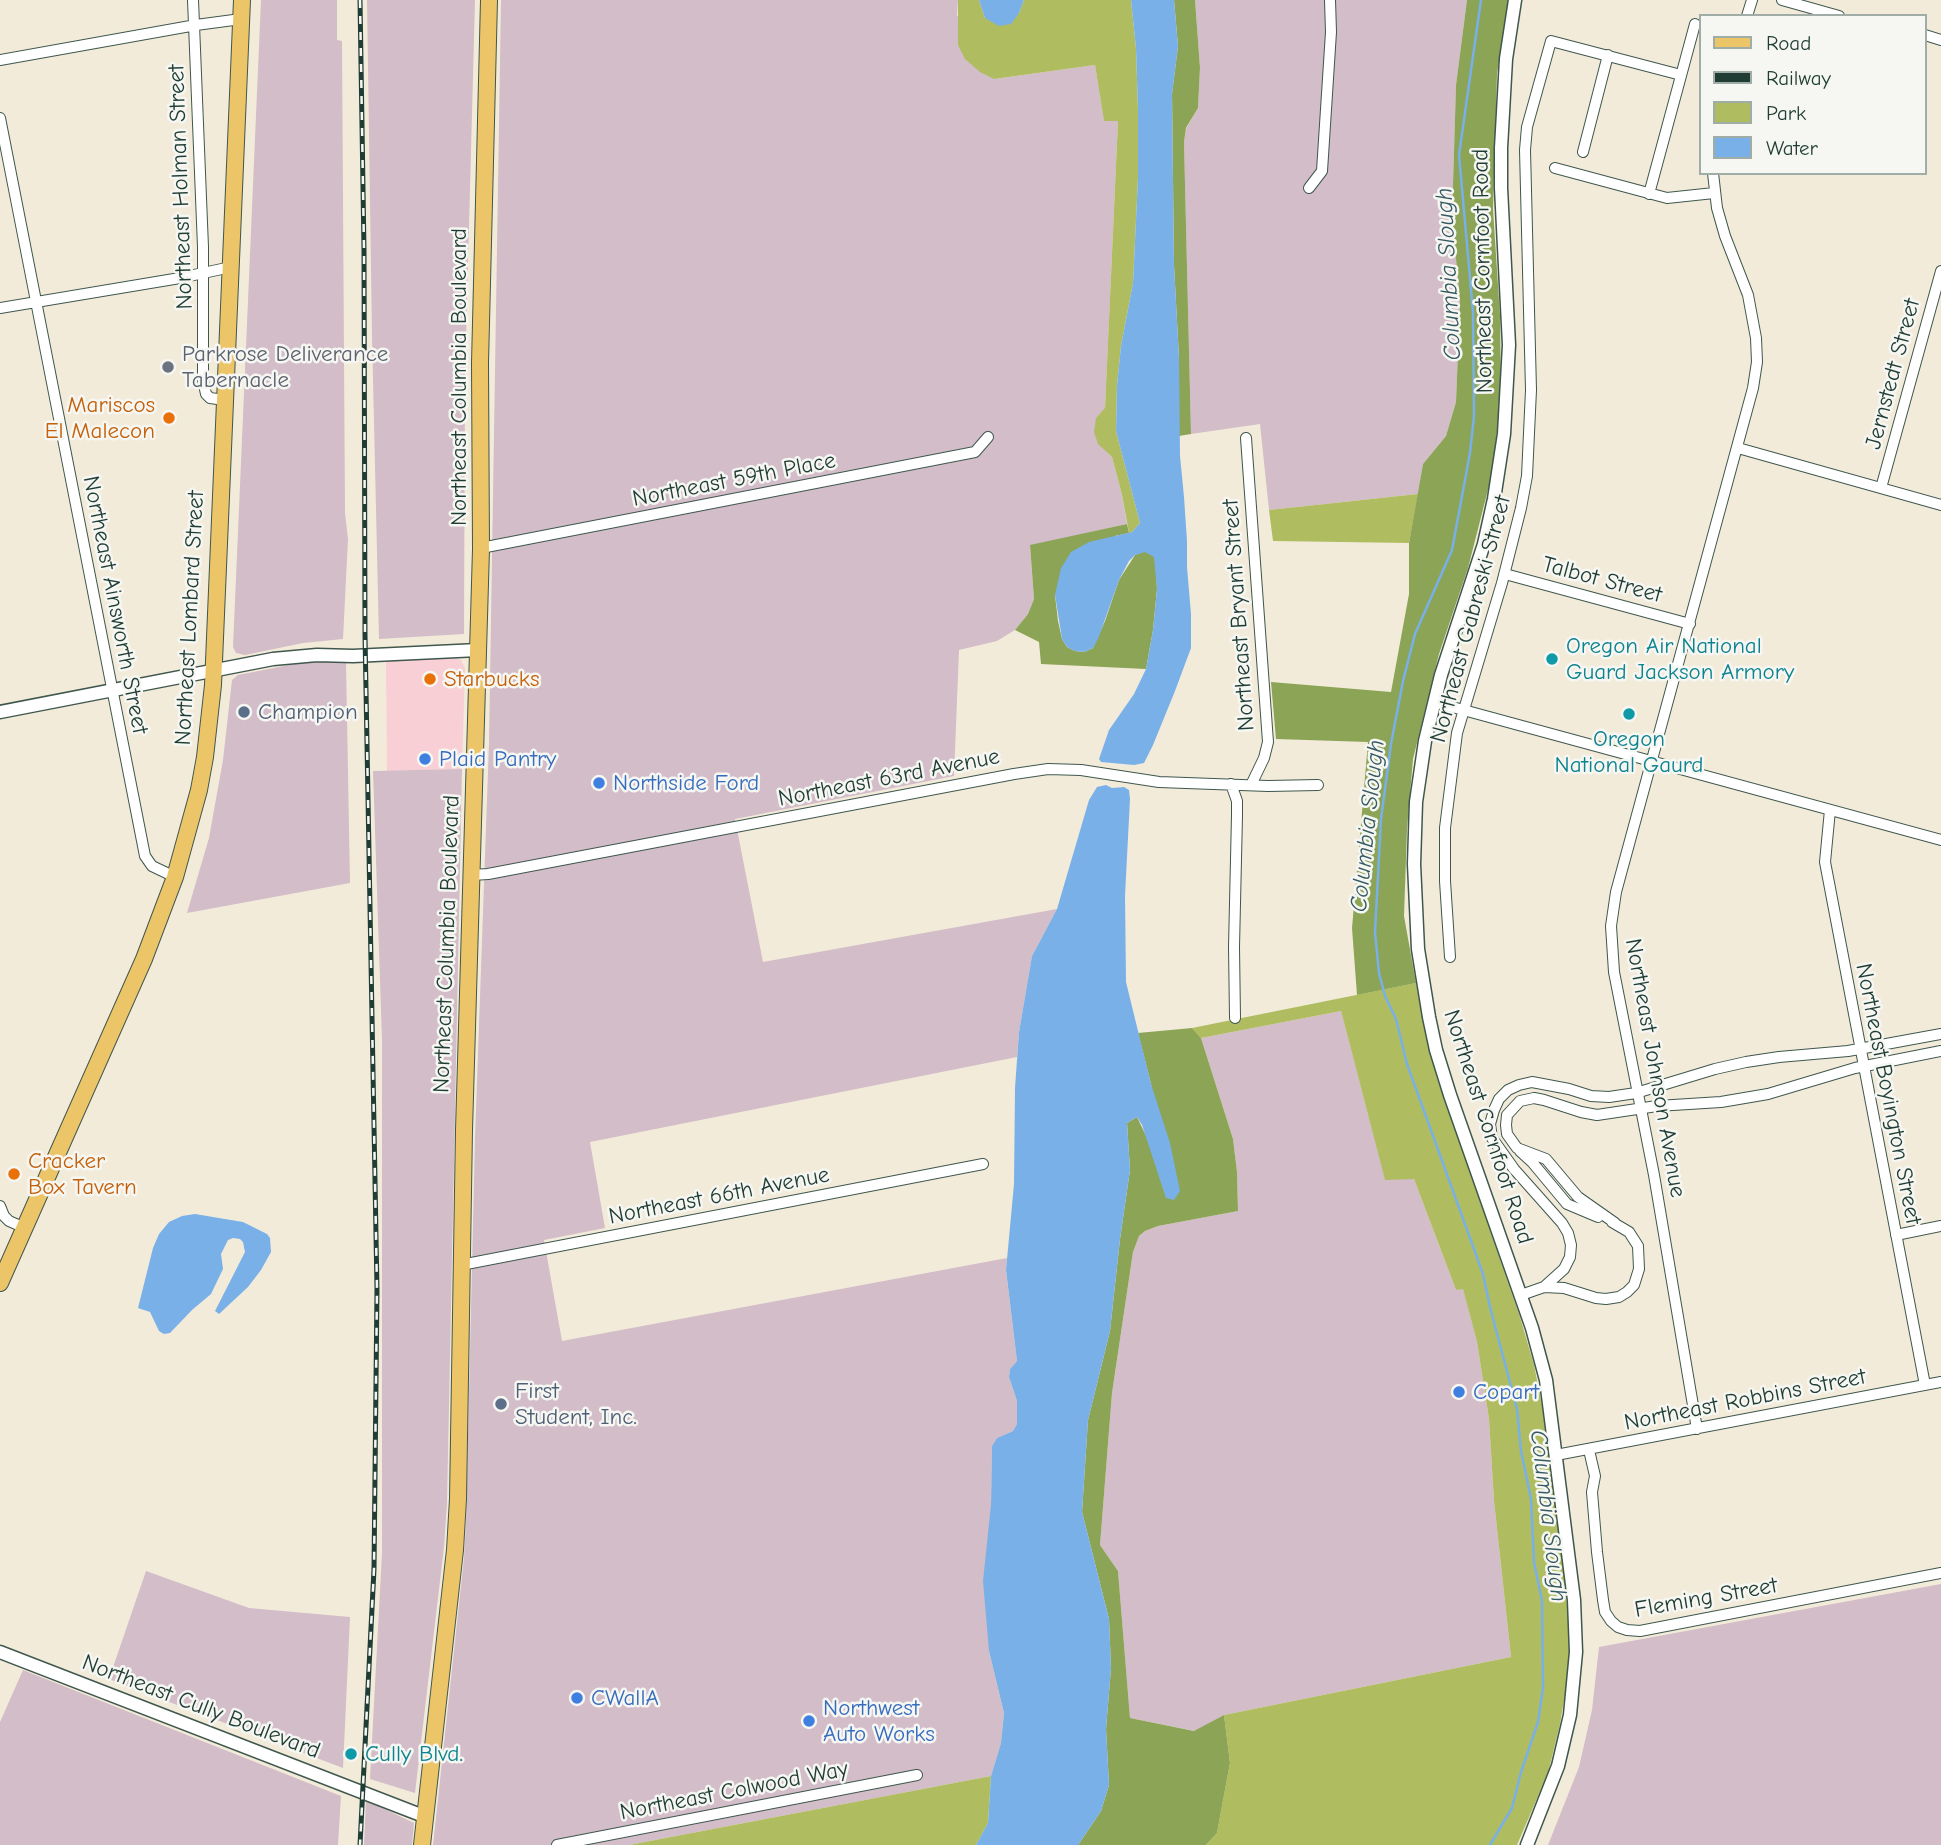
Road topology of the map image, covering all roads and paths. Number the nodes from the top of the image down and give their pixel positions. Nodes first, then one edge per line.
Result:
1 (193, 0) edge
2 (242, 0) edge
3 (489, 0) edge
4 (1330, 0) edge
5 (1515, 0) edge
6 (1782, 0) edge
7 (1832, 14) edge
8 (241, 19) junction
9 (196, 24) junction
10 (1695, 24) dead end
11 (1608, 55) junction
12 (0, 60) edge
13 (1681, 75) junction
14 (0, 118) edge
15 (1583, 152) dead end
16 (1555, 168) dead end
17 (1713, 175) edge
18 (1309, 188) dead end
19 (1714, 193) junction
20 (1649, 194) junction
21 (231, 267) junction
22 (1941, 271) edge
23 (202, 273) junction
24 (35, 301) junction
25 (0, 307) edge
26 (225, 400) junction
27 (988, 437) dead end
28 (1246, 438) dead end
29 (1738, 448) junction
30 (1881, 488) junction
31 (1941, 505) edge
32 (481, 548) junction
33 (1505, 574) junction
34 (1690, 624) junction
35 (478, 650) junction
36 (213, 670) junction
37 (112, 690) junction
38 (1434, 702) junction
39 (1463, 709) junction
40 (0, 712) edge
41 (1652, 761) junction
42 (1231, 784) junction
43 (1251, 785) junction
44 (1318, 785) dead end
45 (1830, 810) junction
46 (1941, 840) edge
47 (472, 875) junction
48 (175, 877) junction
49 (1450, 957) dead end
50 (1235, 1018) dead end
51 (1941, 1034) edge
52 (1860, 1050) junction
53 (1941, 1051) edge
54 (1863, 1066) junction
55 (1636, 1093) junction
56 (1640, 1109) junction
57 (983, 1164) dead end
58 (0, 1206) edge
59 (1941, 1226) edge
60 (25, 1228) junction
61 (1896, 1235) junction
62 (7, 1253) edge
63 (461, 1265) junction
64 (0, 1283) edge
65 (1544, 1287) junction
66 (1521, 1295) junction
67 (1941, 1382) edge
68 (1925, 1385) junction
69 (1697, 1429) junction
70 (1590, 1450) junction
71 (1556, 1455) junction
72 (1941, 1573) edge
73 (0, 1652) edge
74 (917, 1775) dead end
75 (426, 1817) junction
76 (422, 1845) edge
77 (557, 1845) edge
78 (1527, 1845) edge

1 - 9 street, Northeast Holman Street
2 - 8 main road, Northeast Lombard Street
3 - 32 main road, Northeast Columbia Boulevard
4 - 18 street
5 - 38 street, Northeast Cornfoot Road
6 - 7 street
8 - 9 street
8 - 21 main road, Northeast Lombard Street
9 - 12 street
9 - 23 street, Northeast Holman Street
10 - 13 street
11 - 13 street
11 - 15 street
11 - 33 street, Northeast Gabreski Street
13 - 20 street
14 - 24 street, Northeast Ainsworth Street
16 - 20 street
17 - 19 street, Northeast Johnson Avenue
19 - 20 street
19 - 29 street, Northeast Johnson Avenue
21 - 23 street
21 - 26 main road, Northeast Lombard Street
22 - 30 street, Jernstedt Street
23 - 24 street
23 - 26 street, Northeast Holman Street
24 - 25 street
24 - 37 street, Northeast Ainsworth Street
26 - 36 main road, Northeast Lombard Street
27 - 32 street, Northeast 59th Place
28 - 43 street, Northeast Bryant Street
29 - 30 street
29 - 34 street, Northeast Johnson Avenue
30 - 31 street
32 - 35 main road, Northeast Columbia Boulevard
33 - 34 street, Talbot Street
33 - 39 street, Northeast Gabreski Street
34 - 41 street, Northeast Johnson Avenue
35 - 36 street
35 - 47 main road, Northeast Columbia Boulevard
36 - 37 street
36 - 48 main road, Northeast Lombard Street
37 - 40 street
37 - 48 street, Northeast Ainsworth Street
38 - 39 street
38 - 66 street, Northeast Cornfoot Road
39 - 41 street
39 - 49 street, Northeast Gabreski Street
41 - 45 street
41 - 55 street, Northeast Johnson Avenue
42 - 43 street, Northeast 63rd Avenue
42 - 47 street, Northeast 63rd Avenue
42 - 50 street
43 - 44 street, Northeast 63rd Avenue
45 - 46 street
45 - 52 street, Northeast Boyington Street
47 - 63 main road, Northeast Columbia Boulevard
48 - 60 main road, Northeast Lombard Street
51 - 52 street
52 - 54 street, Northeast Boyington Street
52 - 55 street
53 - 54 street
54 - 56 street
54 - 61 street, Northeast Boyington Street
55 - 56 street, Northeast Johnson Avenue
55 - 65 street
56 - 65 street
56 - 69 street, Northeast Johnson Avenue
57 - 63 street, Northeast 66th Avenue
58 - 60 street
59 - 61 street
60 - 62 main road, Northeast Lombard Street
61 - 68 street, Northeast Boyington Street
62 - 64 main road, Northeast Lombard Street
63 - 75 main road, Northeast Columbia Boulevard
65 - 66 street
66 - 71 street, Northeast Cornfoot Road
67 - 68 street, Northeast Robbins Street
68 - 69 street, Northeast Robbins Street
69 - 70 street, Northeast Robbins Street
70 - 71 street, Northeast Robbins Street
70 - 72 street, Fleming Street
71 - 78 street, Northeast Cornfoot Road
73 - 75 street, Northeast Cully Boulevard
74 - 77 street, Northeast Colwood Way
75 - 76 main road, Northeast Columbia Boulevard

